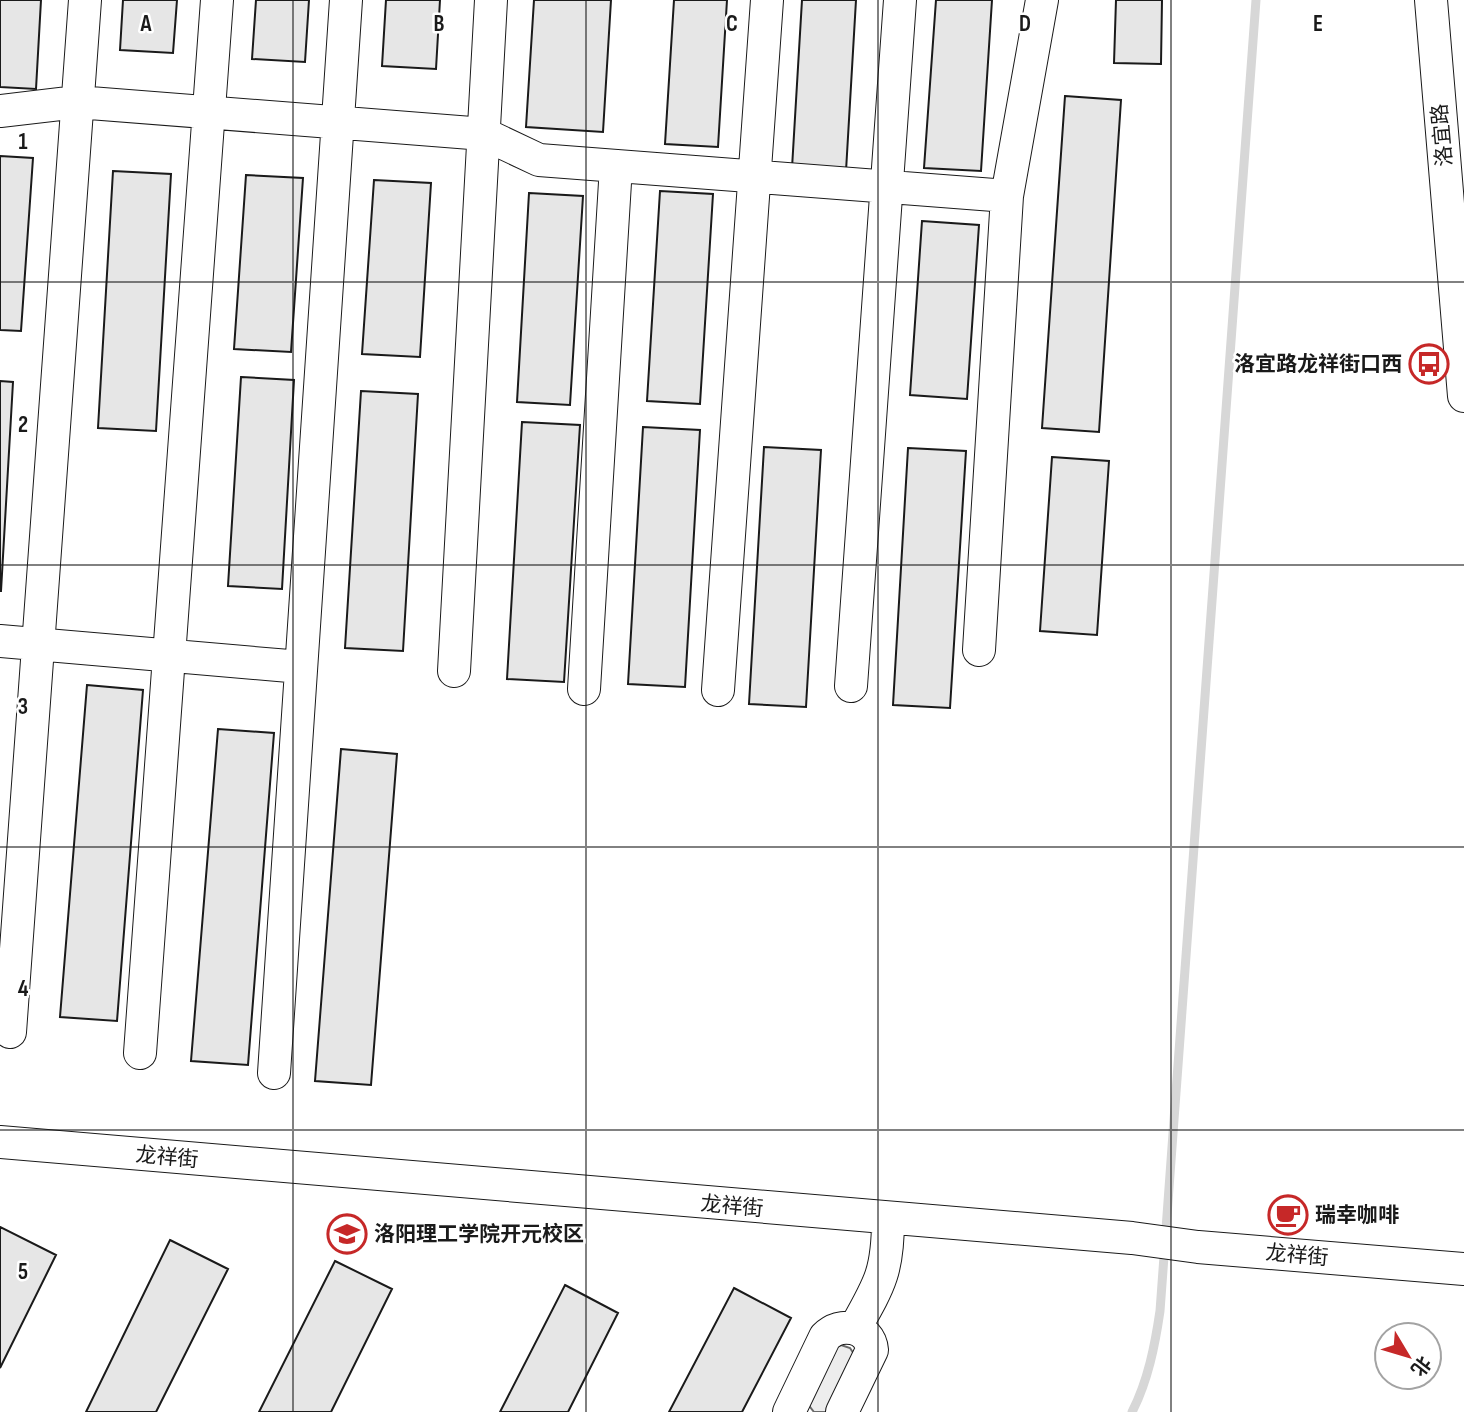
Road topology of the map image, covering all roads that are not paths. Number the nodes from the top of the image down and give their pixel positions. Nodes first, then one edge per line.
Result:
1 (85, 0) edge
2 (218, 0) edge
3 (346, 0) edge
4 (491, 0) edge
5 (767, 0) edge
6 (900, 0) edge
7 (1042, 0) edge
8 (1431, 0) edge
9 (1452, 0) edge
10 (77, 102) junction
11 (0, 111) edge
12 (209, 113) junction
13 (338, 123) junction
14 (484, 134) junction
15 (1464, 146) edge
16 (615, 166) junction
17 (755, 177) junction
18 (886, 187) junction
19 (1007, 196) junction
20 (1464, 396) edge
21 (0, 641) edge
22 (38, 645) junction
23 (979, 650) dead end
24 (169, 657) junction
25 (302, 667) junction
26 (454, 671) dead end
27 (851, 686) dead end
28 (584, 689) dead end
29 (718, 690) dead end
30 (10, 1032) dead end
31 (140, 1053) dead end
32 (274, 1073) dead end
33 (0, 1142) edge
34 (888, 1219) junction
35 (1464, 1269) edge
36 (855, 1328) junction
37 (789, 1412) edge
38 (842, 1412) edge

1 - 10 street
2 - 12 street
3 - 13 street
4 - 14 street
5 - 17 street
6 - 18 street
7 - 19 street
8 - 20 street, 洛宜路
9 - 15 street, 洛宜路
10 - 11 street
10 - 12 street
10 - 22 street
12 - 13 street
12 - 24 street
13 - 14 street
13 - 25 street
14 - 16 street
14 - 26 street
16 - 17 street
16 - 28 street
17 - 18 street
17 - 29 street
18 - 19 street
18 - 27 street
19 - 23 street
21 - 22 street
22 - 24 street
22 - 30 street
24 - 25 street
24 - 31 street
25 - 32 street
33 - 34 street, 龙祥街
34 - 35 street, 龙祥街
34 - 36 street
36 - 37 street
36 - 38 street

